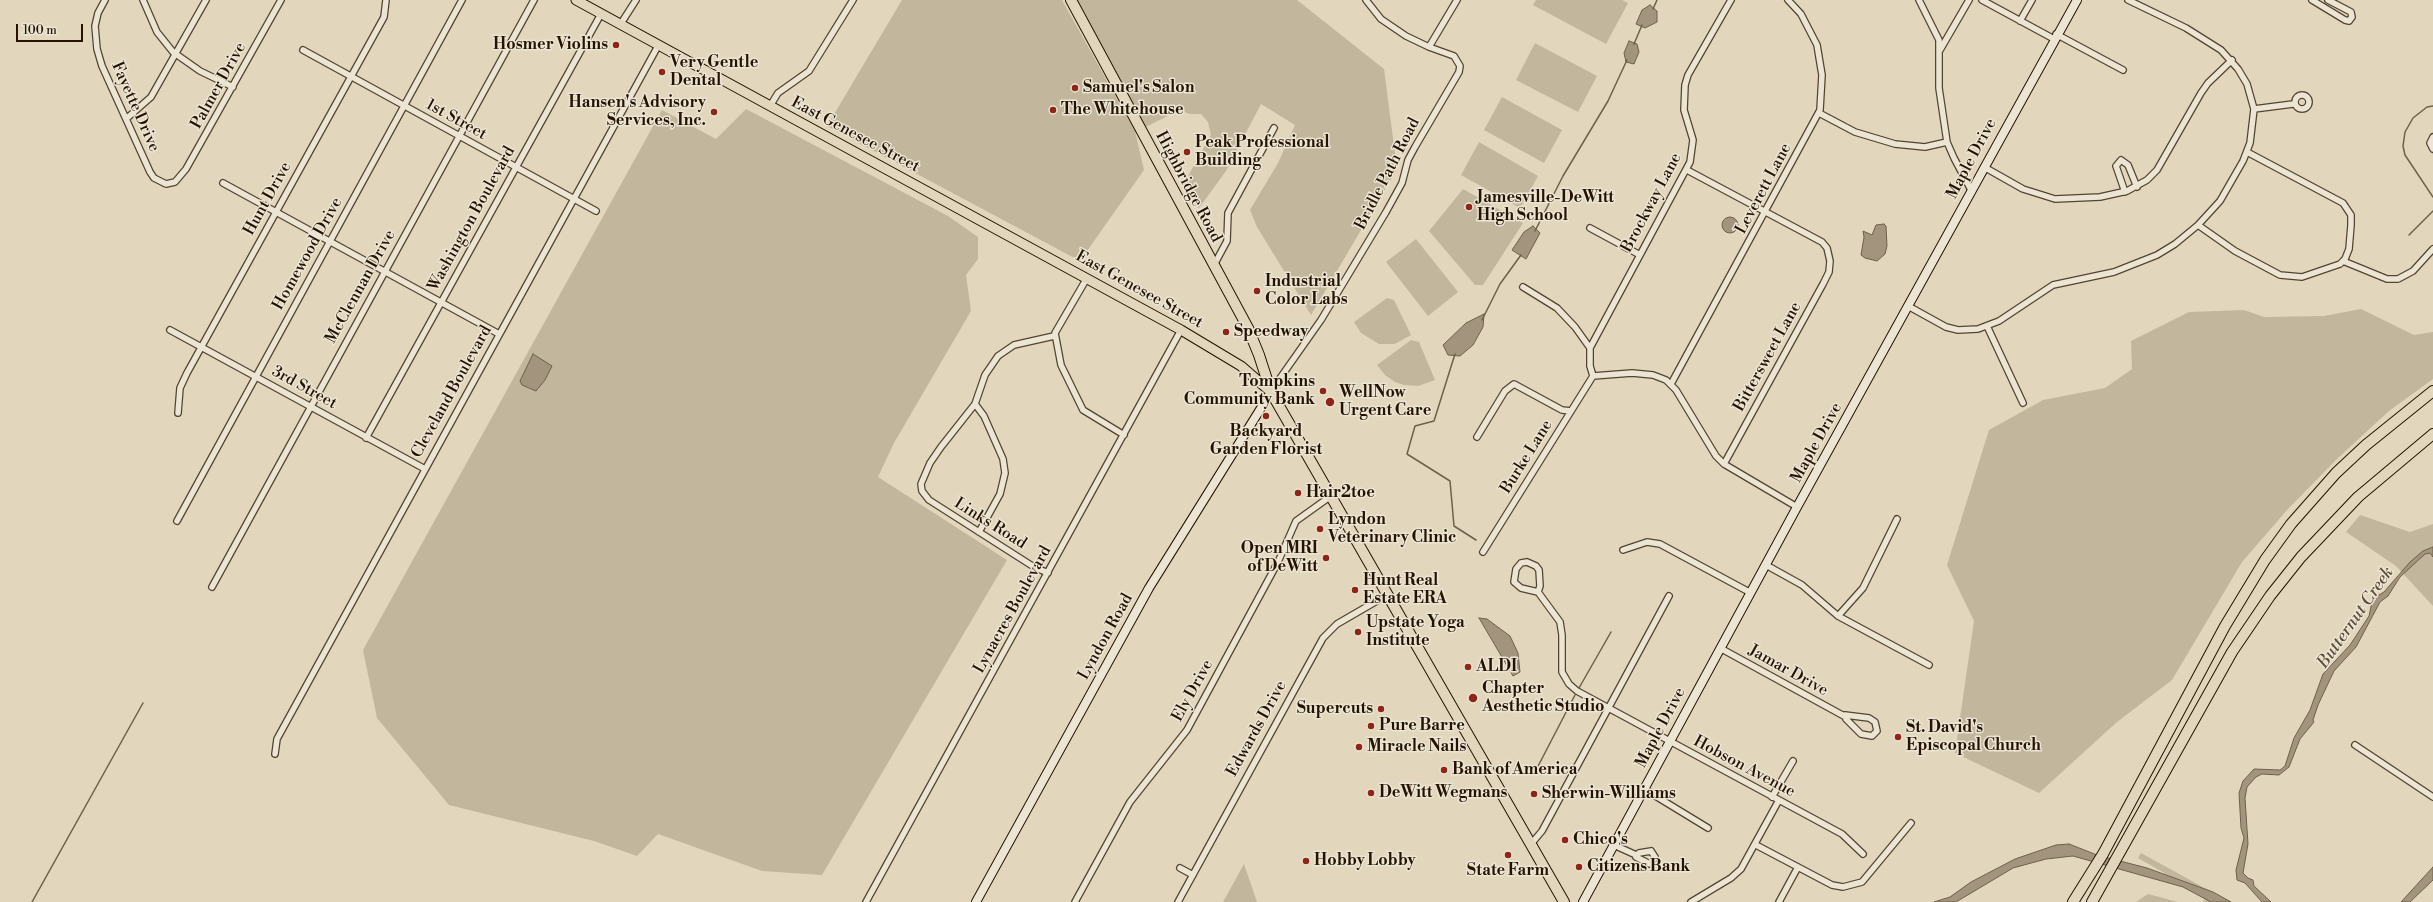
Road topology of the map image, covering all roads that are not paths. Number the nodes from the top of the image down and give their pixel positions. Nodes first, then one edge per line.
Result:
1 (105, 0) edge
2 (143, 0) edge
3 (206, 0) edge
4 (281, 0) edge
5 (386, 0) edge
6 (462, 0) edge
7 (534, 0) edge
8 (576, 0) edge
9 (636, 0) edge
10 (853, 0) edge
11 (1071, 0) edge
12 (1366, 0) edge
13 (1457, 0) edge
14 (1731, 0) edge
15 (1788, 0) edge
16 (1920, 0) edge
17 (1969, 0) edge
18 (1982, 0) edge
19 (2032, 0) edge
20 (2077, 0) edge
21 (2128, 0) edge
22 (2312, 0) edge
23 (2328, 0) edge
24 (601, 14) junction
25 (2020, 21) junction
26 (620, 25) junction
27 (2055, 36) junction
28 (658, 46) junction
29 (1429, 47) junction
30 (303, 50) dead end
31 (1940, 50) junction
32 (176, 54) junction
33 (2232, 60) junction
34 (2123, 70) dead end
35 (350, 77) junction
36 (233, 87) junction
37 (2293, 104) dead end
38 (404, 106) junction
39 (770, 106) junction
40 (2254, 109) junction
41 (1819, 113) junction
42 (126, 119) junction
43 (1274, 128) dead end
44 (458, 136) junction
45 (2433, 137) edge
46 (1947, 142) junction
47 (2433, 149) edge
48 (2247, 152) junction
49 (515, 168) junction
50 (1984, 168) junction
51 (1687, 170) junction
52 (175, 182) joint
53 (223, 183) dead end
54 (2138, 187) junction
55 (1971, 190) junction
56 (2125, 192) junction
57 (574, 199) junction
58 (276, 211) junction
59 (596, 211) dead end
60 (1766, 212) junction
61 (2198, 225) junction
62 (1590, 228) dead end
63 (330, 241) junction
64 (2433, 249) edge
65 (1640, 255) junction
66 (2343, 261) junction
67 (1214, 265) junction
68 (384, 271) junction
69 (1087, 278) junction
70 (1523, 286) dead end
71 (442, 302) junction
72 (1908, 306) junction
73 (1987, 326) junction
74 (170, 330) dead end
75 (1182, 330) junction
76 (499, 334) junction
77 (1054, 336) junction
78 (201, 346) junction
79 (1590, 348) junction
80 (256, 376) junction
81 (1593, 376) junction
82 (1671, 384) junction
83 (1271, 392) junction
84 (2433, 392) edge
85 (2023, 403) dead end
86 (975, 404) junction
87 (310, 406) junction
88 (1571, 411) junction
89 (178, 413) dead end
90 (2433, 434) edge
91 (1124, 435) junction
92 (1477, 437) dead end
93 (366, 438) junction
94 (1724, 464) junction
95 (425, 469) junction
96 (1331, 496) junction
97 (1797, 506) junction
98 (1897, 519) dead end
99 (177, 521) dead end
100 (979, 532) junction
101 (1623, 550) dead end
102 (1483, 552) dead end
103 (1766, 565) junction
104 (1048, 573) junction
105 (212, 587) dead end
106 (1538, 592) junction
107 (1751, 593) junction
108 (1387, 595) junction
109 (1669, 596) dead end
110 (1838, 616) junction
111 (1720, 648) junction
112 (1929, 665) dead end
113 (1608, 710) junction
114 (1844, 716) junction
115 (1669, 742) junction
116 (2355, 745) dead end
117 (275, 754) dead end
118 (1793, 761) dead end
119 (1644, 789) junction
120 (1772, 797) junction
121 (2433, 797) edge
122 (1779, 800) junction
123 (1911, 823) dead end
124 (1708, 828) dead end
125 (1531, 844) junction
126 (1614, 845) junction
127 (1756, 845) junction
128 (1863, 854) dead end
129 (1636, 855) dead end
130 (1798, 867) junction
131 (1180, 868) dead end
132 (1192, 875) junction
133 (866, 902) edge
134 (976, 902) edge
135 (1076, 902) edge
136 (1178, 902) edge
137 (1564, 902) edge
138 (1583, 902) edge
139 (1692, 902) edge
140 (1779, 902) edge
141 (2073, 902) edge
142 (2092, 902) edge

1 - 42 street, Fayette Drive
2 - 32 street
3 - 32 street
4 - 36 street, Palmer Drive
5 - 35 street, Hunt Drive
6 - 38 street, Homewood Drive
7 - 44 street, McClennan Drive
8 - 24 main road, East Genesee Street
9 - 26 street
10 - 39 street
11 - 67 highway, Highbridge Road
12 - 29 street, Bridle Path Road
13 - 29 street
14 - 51 street, Brockway Lane
15 - 41 street, Leverett Lane
16 - 31 street
17 - 31 street
18 - 25 street
19 - 25 street
20 - 27 street, Maple Drive
21 - 33 street
22 - 23 street
24 - 26 main road, East Genesee Street
24 - 49 street, Washington Boulevard
25 - 27 street
26 - 28 main road, East Genesee Street
27 - 34 street
27 - 50 street, Maple Drive
28 - 39 main road, East Genesee Street
28 - 57 street, Cleveland Boulevard
29 - 83 street, Bridle Path Road
30 - 35 street, 1st Street
31 - 46 street
32 - 36 street
32 - 42 street
33 - 40 street
33 - 54 street
35 - 38 street, 1st Street
35 - 58 street, Hunt Drive
36 - 52 street, Palmer Drive
37 - 40 street
38 - 44 street, 1st Street
38 - 63 street, Homewood Drive
39 - 69 main road, East Genesee Street
40 - 48 street
41 - 46 street
41 - 60 street, Leverett Lane
42 - 52 street, Fayette Drive
43 - 67 street
44 - 49 street, 1st Street
44 - 68 street, McClennan Drive
45 - 47 street
46 - 55 street
48 - 61 street
48 - 66 street
49 - 57 street, 1st Street
49 - 71 street, Washington Boulevard
50 - 55 street, Maple Drive
50 - 56 street
51 - 60 street
51 - 65 street, Brockway Lane
53 - 58 street
54 - 56 street
54 - 56 street
55 - 72 street, Maple Drive
57 - 59 street, 1st Street
57 - 76 street, Cleveland Boulevard
58 - 63 street
58 - 78 street, Hunt Drive
60 - 82 street, Leverett Lane
60 - 94 street, Bittersweet Lane
61 - 66 street
61 - 73 street
62 - 65 street
63 - 68 street
63 - 80 street, Homewood Drive
64 - 66 street
65 - 79 street, Brockway Lane
67 - 83 highway, Highbridge Road
68 - 71 street
68 - 87 street, McClennan Drive
69 - 75 main road, East Genesee Street
69 - 77 street
70 - 79 street
71 - 76 street
71 - 93 street, Washington Boulevard
72 - 73 street
72 - 97 street, Maple Drive
73 - 85 street
74 - 78 street, 3rd Street
75 - 83 main road, East Genesee Street
75 - 91 street, Lynacres Boulevard
76 - 95 street, Cleveland Boulevard
77 - 86 street
77 - 91 street
78 - 80 street, 3rd Street
78 - 89 street, Hunt Drive
79 - 81 street
80 - 87 street, 3rd Street
80 - 99 street, Homewood Drive
81 - 82 street
81 - 88 street, Burke Lane
82 - 94 street
83 - 96 highway, East Genesee Street
83 - 134 street, Lyndon Road
84 - 141 highway
86 - 100 street
86 - 100 street, Links Road
87 - 93 street, 3rd Street
87 - 105 street, McClennan Drive
88 - 92 street
88 - 102 street, Burke Lane
90 - 142 highway
91 - 104 street, Lynacres Boulevard
93 - 95 street, 3rd Street
94 - 97 street
95 - 117 street, Cleveland Boulevard
96 - 108 highway, East Genesee Street
96 - 135 street, Ely Drive
97 - 103 street, Maple Drive
98 - 110 street
100 - 104 street, Links Road
101 - 107 street
103 - 107 street, Maple Drive
103 - 110 street
104 - 133 street, Lynacres Boulevard
106 - 106 street
106 - 113 street, Hobson Avenue
107 - 111 street, Maple Drive
108 - 125 highway, East Genesee Street
108 - 132 street, Edwards Drive
109 - 113 street
110 - 112 street
111 - 114 street, Jamar Drive
111 - 115 street, Maple Drive
113 - 115 street, Hobson Avenue
113 - 125 street
114 - 114 street, Jamar Drive
115 - 119 street, Maple Drive
115 - 120 street, Hobson Avenue
116 - 121 street
118 - 120 street
119 - 124 street
119 - 126 street, Maple Drive
120 - 122 street, Hobson Avenue
122 - 127 street
122 - 128 street, Hobson Avenue
123 - 130 street
125 - 137 highway, East Genesee Street
126 - 129 street
126 - 138 street, Maple Drive
127 - 130 street
127 - 139 street
130 - 140 street
131 - 132 street
132 - 136 street, Edwards Drive

